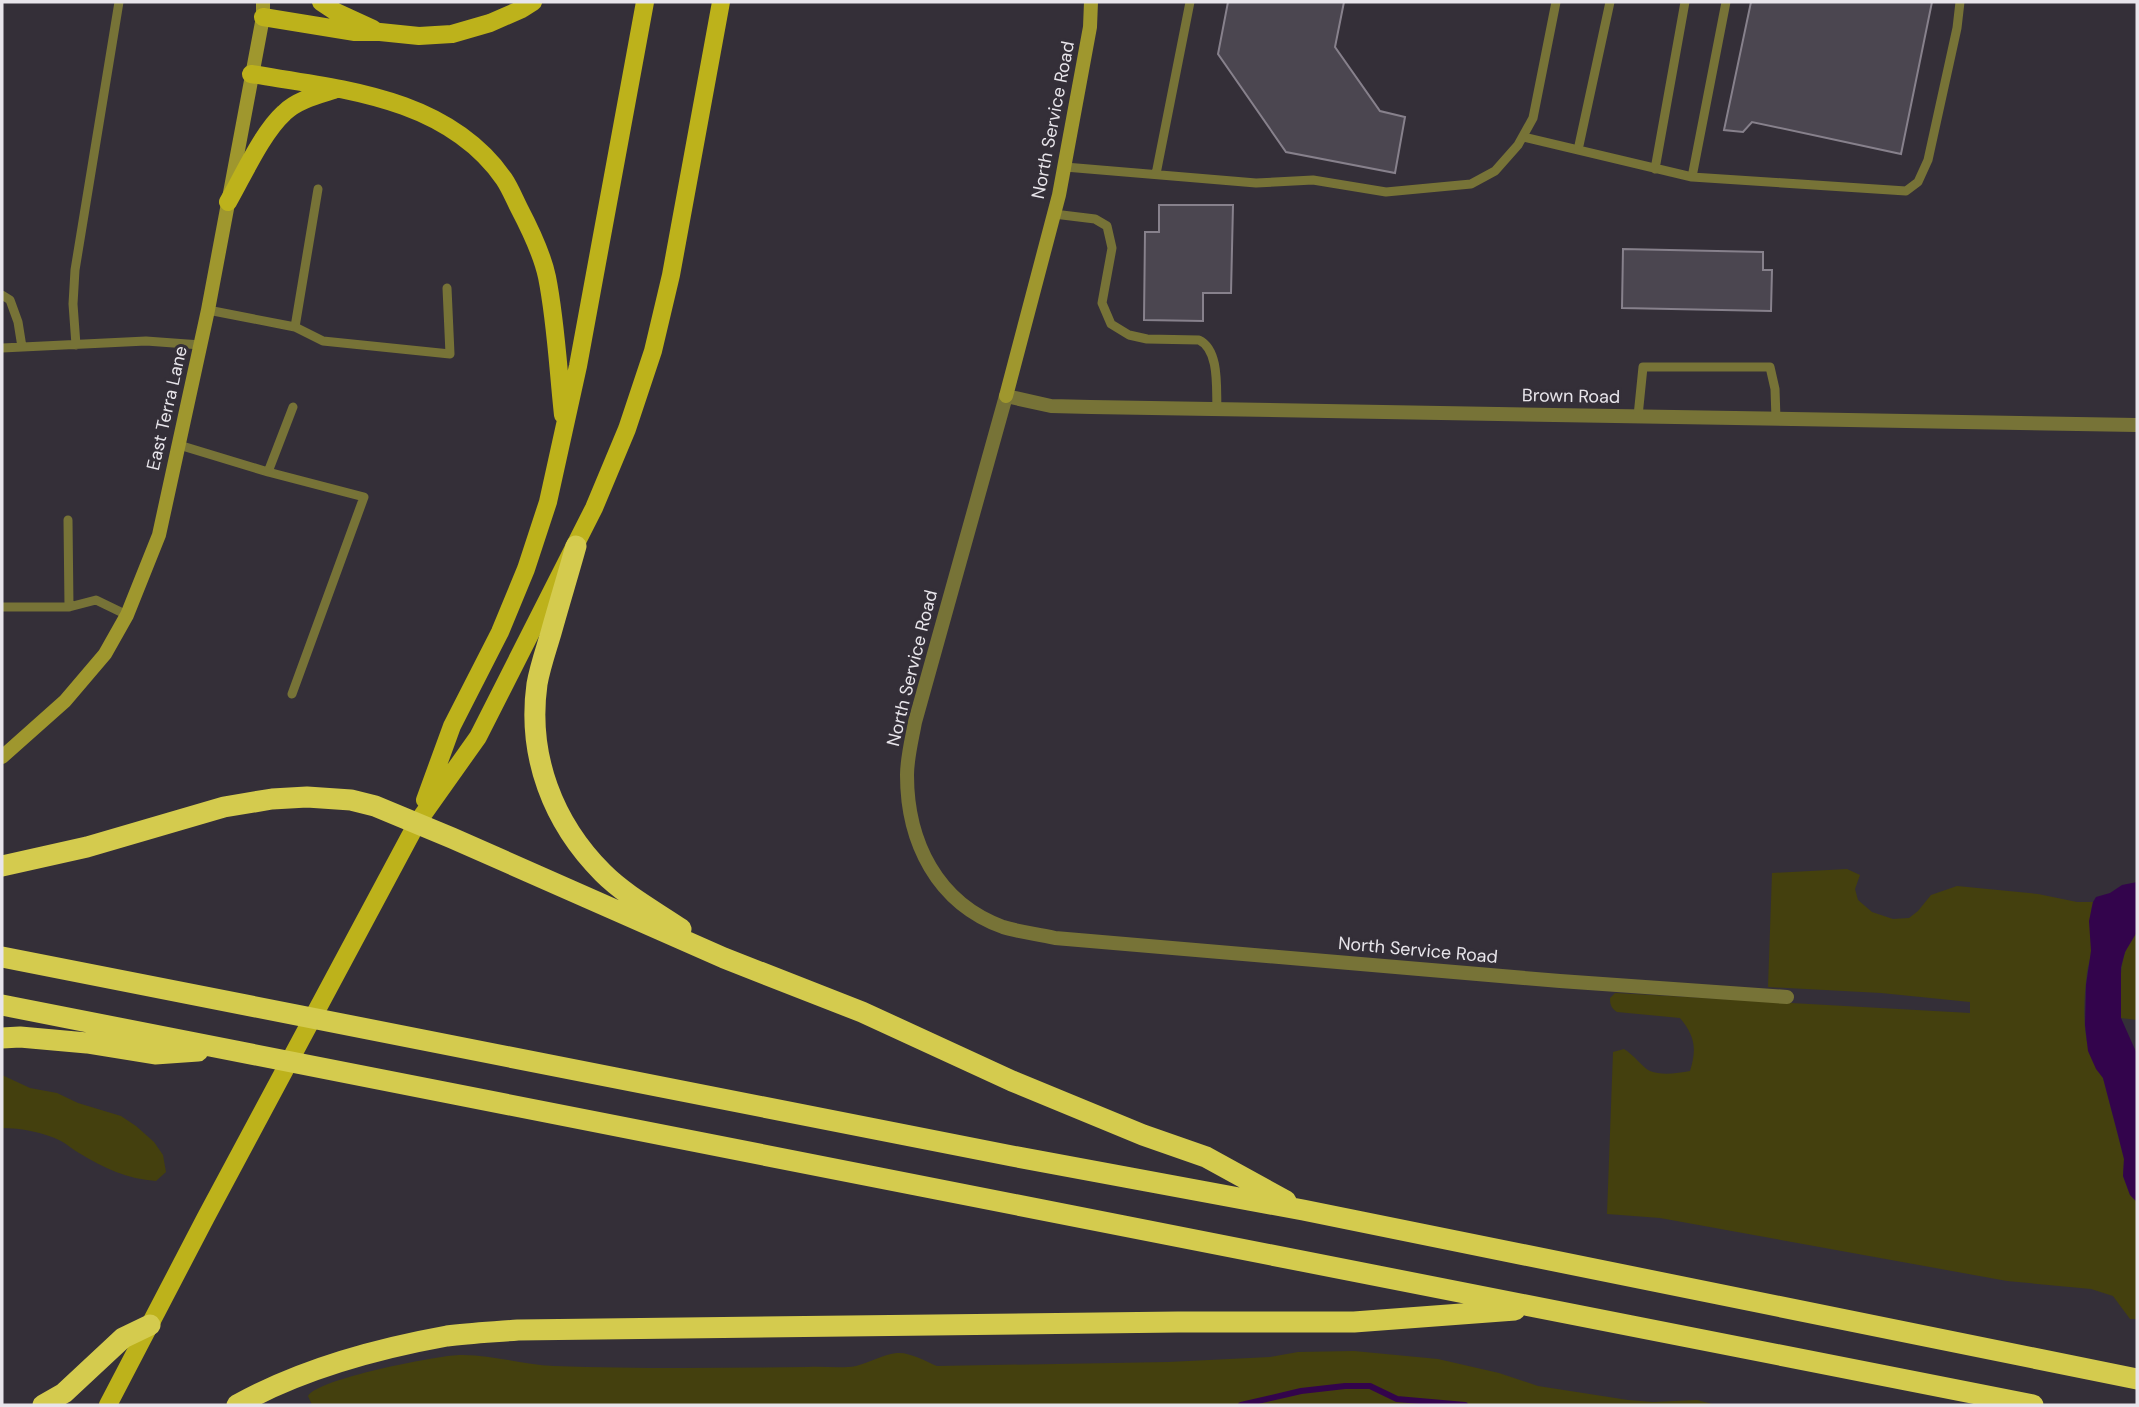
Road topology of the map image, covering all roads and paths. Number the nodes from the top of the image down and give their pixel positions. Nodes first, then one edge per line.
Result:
1 (119, 2) edge
2 (321, 2) edge
3 (533, 2) edge
4 (645, 2) edge
5 (721, 2) edge
6 (730, 2) edge
7 (1091, 2) edge
8 (1100, 2) edge
9 (1190, 2) edge
10 (1556, 2) edge
11 (1609, 2) edge
12 (1685, 2) edge
13 (1726, 2) edge
14 (1960, 2) edge
15 (265, 7) edge
16 (1090, 27) junction
17 (380, 32) junction
18 (251, 74) junction
19 (705, 88) junction
20 (340, 89) junction
21 (1523, 137) junction
22 (1578, 150) junction
23 (1065, 167) junction
24 (1655, 169) junction
25 (1156, 174) junction
26 (1692, 177) junction
27 (318, 189) dead end
28 (228, 202) junction
29 (1054, 214) junction
30 (447, 288) dead end
31 (2, 295) edge
32 (208, 310) junction
33 (295, 327) junction
34 (76, 345) junction
35 (201, 345) junction
36 (22, 347) junction
37 (2, 348) edge
38 (1006, 396) junction
39 (293, 407) dead end
40 (1217, 409) junction
41 (1638, 416) junction
42 (1776, 419) junction
43 (2137, 425) edge
44 (565, 434) junction
45 (179, 445) junction
46 (268, 472) junction
47 (68, 520) dead end
48 (576, 546) junction
49 (2, 607) edge
50 (69, 607) junction
51 (127, 615) junction
52 (292, 694) dead end
53 (2, 757) edge
54 (417, 823) junction
55 (2, 866) edge
56 (2, 957) edge
57 (724, 958) junction
58 (1787, 997) dead end
59 (2, 1005) edge
60 (2, 1038) edge
61 (228, 1049) junction
62 (1303, 1210) junction
63 (1541, 1308) junction
64 (150, 1325) junction
65 (2137, 1379) edge
66 (43, 1405) edge
67 (108, 1405) edge
68 (237, 1405) edge
69 (2033, 1405) edge

1 - 34 lane
2 - 17 main road
3 - 17 main road
4 - 44 main road
5 - 19 main road
6 - 19 main road
7 - 16 street, North Service Road
8 - 16 street, North Service Road
9 - 25 lane
10 - 21 lane
11 - 22 lane
12 - 24 lane
13 - 26 lane
14 - 26 lane
15 - 17 main road
15 - 18 street, East Terra Lane
16 - 23 street, North Service Road
18 - 20 main road
18 - 28 street, East Terra Lane
19 - 48 main road
20 - 28 main road
20 - 44 main road
21 - 22 lane
21 - 25 lane
22 - 24 lane
23 - 25 lane
23 - 29 street, North Service Road
24 - 26 lane
27 - 33 lane
28 - 32 street, East Terra Lane
29 - 38 street, North Service Road
29 - 40 lane
30 - 33 lane
31 - 36 lane
32 - 33 lane
32 - 35 street, East Terra Lane
34 - 35 lane
34 - 36 lane
35 - 45 street, East Terra Lane
36 - 37 lane
38 - 40 street, Brown Road
38 - 58 street, North Service Road
39 - 46 lane
40 - 41 street, Brown Road
41 - 42 street, Brown Road
41 - 42 lane
42 - 43 street, Brown Road
44 - 54 main road
45 - 46 lane
45 - 51 street, East Terra Lane
46 - 52 lane
47 - 50 lane
48 - 54 main road
48 - 57 highway
49 - 50 lane
50 - 51 lane
51 - 53 street, East Terra Lane
54 - 55 highway
54 - 57 highway
54 - 64 main road
56 - 62 highway
57 - 62 highway
59 - 61 highway
60 - 61 highway
61 - 63 highway
62 - 65 highway
63 - 68 highway
63 - 69 highway
64 - 66 highway
64 - 67 main road

